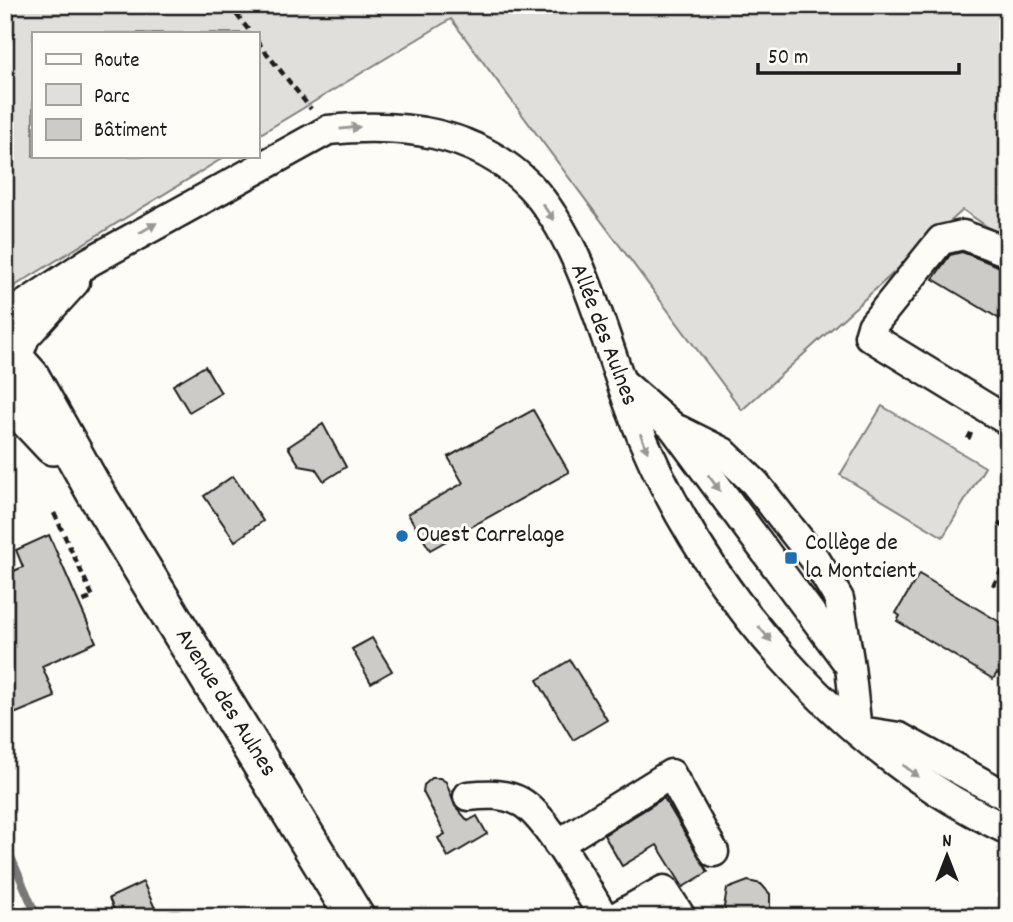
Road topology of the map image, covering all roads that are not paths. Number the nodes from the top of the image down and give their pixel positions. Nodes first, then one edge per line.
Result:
1 (1008, 252) edge
2 (89, 262) junction
3 (5, 318) edge
4 (11, 355) edge
5 (619, 379) junction
6 (5, 396) edge
7 (1008, 421) edge
8 (94, 490) junction
9 (857, 730) junction
10 (468, 796) dead end
11 (1008, 797) edge
12 (1008, 830) edge
13 (558, 844) junction
14 (714, 852) dead end
15 (355, 917) edge
16 (604, 917) edge
17 (617, 917) edge
18 (681, 917) edge

1 - 7 street
2 - 3 street, Allée des Aulnes
2 - 4 street, Allée des Aulnes
2 -> 5 street, Allée des Aulnes
4 - 8 main road
5 -> 9 street, Allée des Aulnes
5 -> 9 street
6 - 8 main road
8 - 15 main road, Avenue des Aulnes
9 - 11 street
9 -> 12 street, Allée des Aulnes
10 - 13 street
13 - 14 street
13 - 16 street
17 - 18 street

